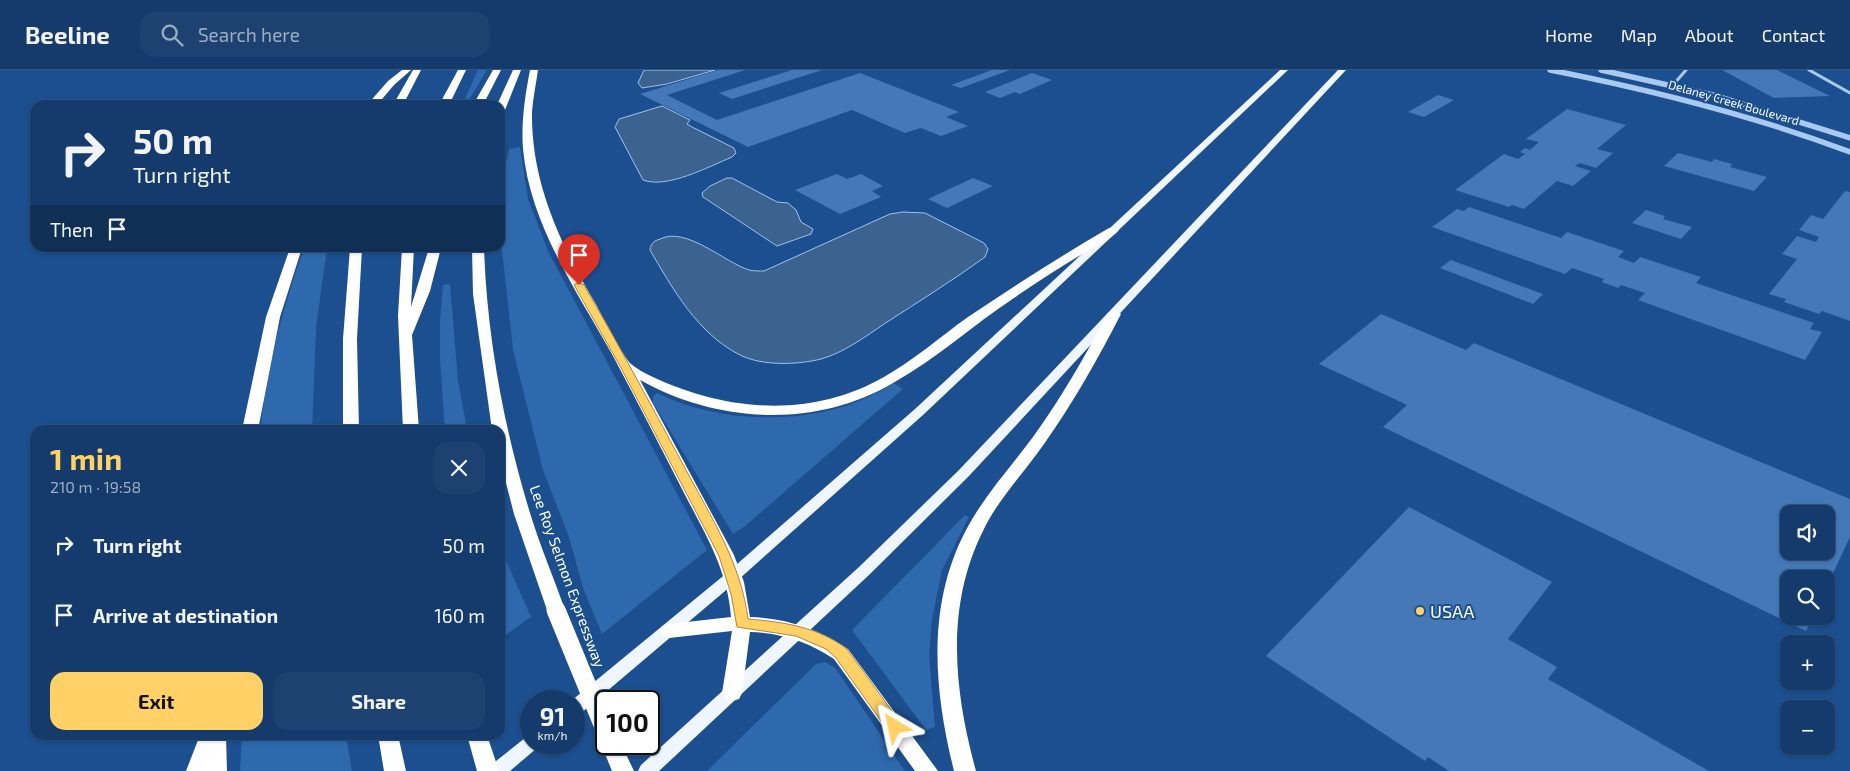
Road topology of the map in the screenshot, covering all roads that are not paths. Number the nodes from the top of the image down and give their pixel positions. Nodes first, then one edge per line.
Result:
1 (407, 70) edge
2 (417, 70) edge
3 (462, 70) edge
4 (497, 70) edge
5 (516, 70) edge
6 (534, 70) edge
7 (1284, 70) edge
8 (1342, 70) edge
9 (1550, 70) edge
10 (1601, 70) edge
11 (1686, 70) edge
12 (1809, 70) edge
13 (1672, 85) junction
14 (1850, 93) edge
15 (376, 100) edge
16 (401, 100) edge
17 (447, 100) edge
18 (481, 100) edge
19 (504, 100) edge
20 (1850, 138) edge
21 (1850, 152) edge
22 (1113, 230) junction
23 (295, 252) edge
24 (356, 252) edge
25 (408, 252) edge
26 (434, 252) edge
27 (478, 252) edge
28 (1114, 314) junction
29 (405, 336) junction
30 (625, 366) junction
31 (251, 425) edge
32 (351, 425) edge
33 (411, 425) edge
34 (499, 425) edge
35 (505, 449) edge
36 (733, 576) junction
37 (742, 624) junction
38 (669, 631) junction
39 (798, 631) junction
40 (732, 693) junction
41 (585, 700) edge
42 (595, 705) edge
43 (208, 740) edge
44 (216, 740) edge
45 (389, 740) edge
46 (479, 740) edge
47 (520, 752) edge
48 (615, 755) edge
49 (197, 771) edge
50 (216, 771) edge
51 (395, 771) edge
52 (488, 771) edge
53 (498, 771) edge
54 (622, 771) edge
55 (647, 771) edge
56 (927, 771) edge
57 (965, 771) edge

1 - 15 highway
2 - 16 highway
3 - 17 highway
4 - 18 highway
5 - 19 highway
6 - 30 highway
7 - 22 main road
8 - 28 main road
9 - 21 street, Delaney Creek Boulevard
10 - 13 street, Delaney Creek Boulevard
11 - 13 street
12 - 14 street
13 - 20 street, Delaney Creek Boulevard
22 - 30 highway
22 - 36 main road
23 - 31 highway
24 - 32 highway
25 - 29 highway
26 - 29 highway
27 - 34 highway, Lee Roy Selmon Expressway
28 - 39 main road
28 - 57 highway
29 - 33 highway
30 - 36 highway
35 - 42 highway, Lee Roy Selmon Expressway, bridge
36 - 37 highway
36 - 38 main road
37 - 38 highway
37 - 39 highway
37 - 40 highway
38 - 41 main road
39 - 40 main road
39 - 56 highway
40 - 55 main road
43 - 49 highway
44 - 50 highway
45 - 51 highway
46 - 52 highway
47 - 53 main road
48 - 54 highway

